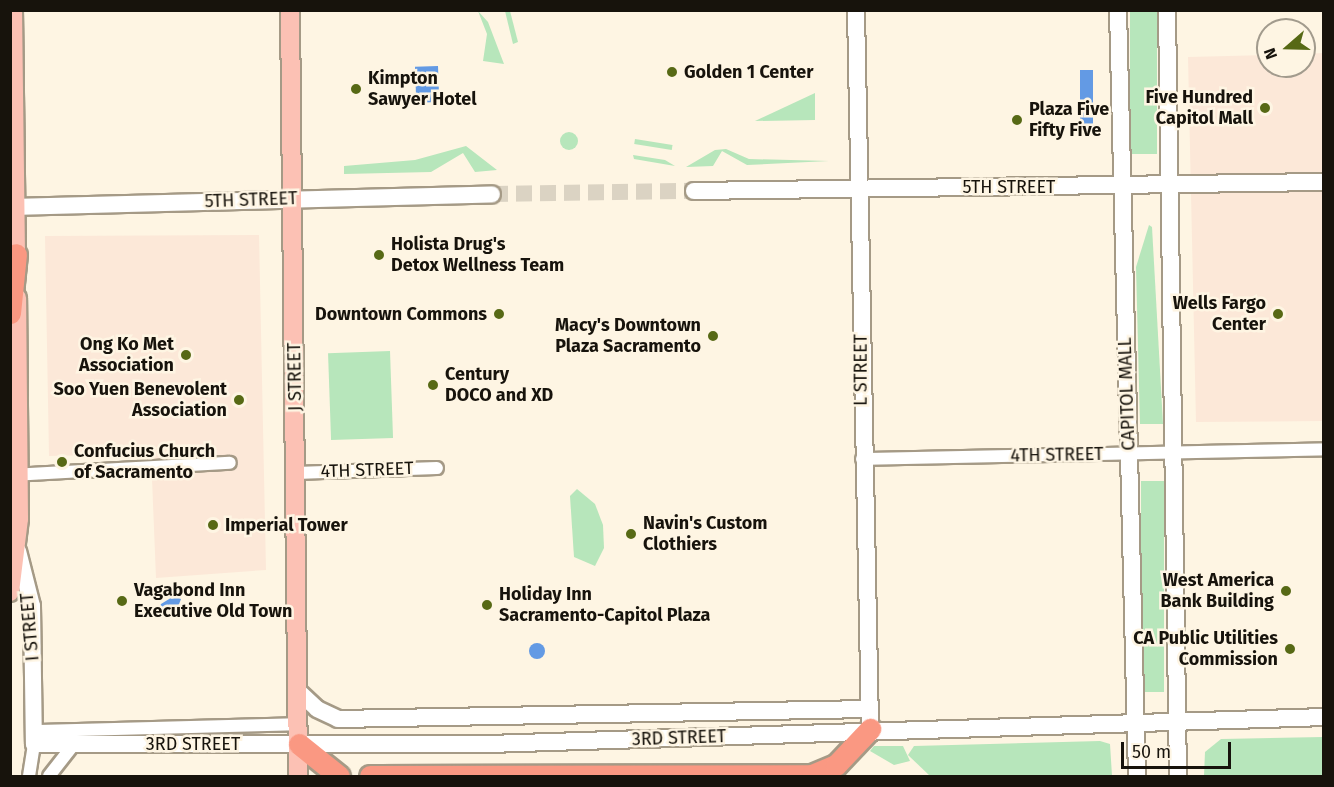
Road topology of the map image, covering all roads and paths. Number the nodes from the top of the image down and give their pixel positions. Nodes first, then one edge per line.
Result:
1 (13, 10) edge
2 (290, 10) edge
3 (856, 10) edge
4 (1118, 10) edge
5 (1167, 10) edge
6 (1323, 182) edge
7 (1167, 185) junction
8 (1122, 186) junction
9 (860, 188) junction
10 (694, 192) tunnel mouth
11 (492, 194) tunnel mouth
12 (293, 198) junction
13 (13, 207) edge
14 (16, 254) junction
15 (10, 313) edge
16 (1323, 449) edge
17 (1172, 453) junction
18 (1129, 454) junction
19 (862, 459) junction
20 (230, 464) dead end
21 (437, 468) dead end
22 (296, 472) junction
23 (15, 475) edge
24 (18, 551) junction
25 (10, 592) edge
26 (298, 691) junction
27 (1323, 717) edge
28 (870, 719) junction
29 (1180, 720) junction
30 (1134, 722) junction
31 (299, 734) junction
32 (34, 737) junction
33 (74, 744) junction
34 (29, 777) edge
35 (49, 777) edge
36 (298, 777) edge
37 (339, 777) edge
38 (370, 777) edge
39 (1137, 777) edge
40 (1178, 777) edge

1 - 13 main road, I STREET
2 - 12 main road, J STREET
3 - 9 main road, L STREET
4 - 8 main road, CAPITOL MALL
5 - 7 main road
6 - 7 main road, 5TH STREET
7 - 8 main road, 5TH STREET
7 - 17 main road
8 - 9 main road, 5TH STREET
8 - 18 main road, CAPITOL MALL
9 - 10 main road, 5TH STREET
9 - 19 main road, L STREET
11 - 12 main road, 5TH STREET
12 - 13 main road, 5TH STREET
12 - 22 main road, J STREET
13 - 14 main road, I STREET
14 - 15 highway
14 - 23 main road, I STREET
16 - 17 street, 4TH STREET
17 - 18 street, 4TH STREET
17 - 29 main road
18 - 19 street, 4TH STREET
18 - 30 main road, CAPITOL MALL
19 - 28 main road, L STREET
20 - 23 street
21 - 22 street, 4TH STREET
22 - 26 main road, J STREET
23 - 24 main road, I STREET
24 - 25 main road
24 - 32 main road, I STREET
26 - 28 main road, 3RD STREET
26 - 31 main road, J STREET
27 - 29 main road, 3RD STREET
28 - 30 main road, 3RD STREET
28 - 31 main road, 3RD STREET
28 - 38 highway
29 - 30 main road, 3RD STREET
29 - 40 main road
30 - 39 main road, CAPITOL MALL
31 - 32 street, 3RD STREET
31 - 33 main road, 3RD STREET
31 - 36 main road, J STREET
31 - 37 highway
32 - 33 main road, 3RD STREET
32 - 34 street, I STREET
33 - 35 street

